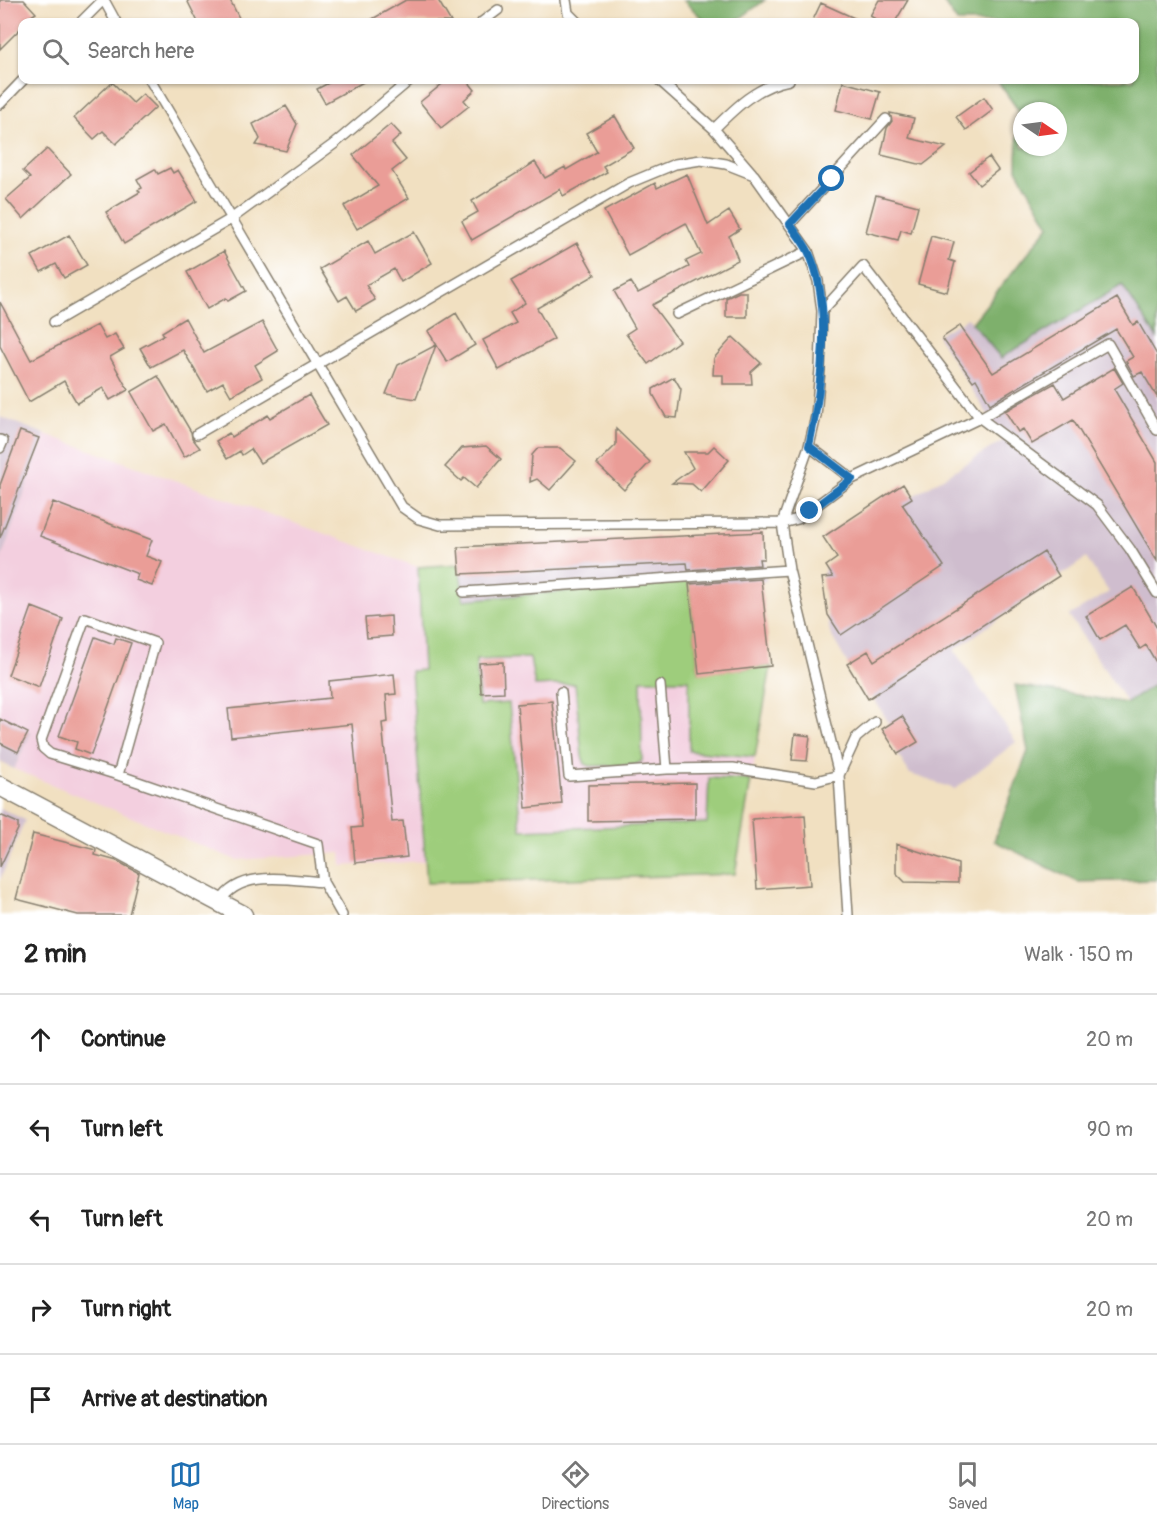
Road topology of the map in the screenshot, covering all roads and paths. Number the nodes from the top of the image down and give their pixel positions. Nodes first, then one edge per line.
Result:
1 (103, 0) edge
2 (566, 0) edge
3 (498, 10) dead end
4 (85, 18) edge
5 (114, 18) edge
6 (487, 18) edge
7 (573, 18) edge
8 (19, 84) edge
9 (152, 84) edge
10 (405, 84) edge
11 (663, 84) edge
12 (771, 84) edge
13 (0, 104) edge
14 (886, 119) dead end
15 (714, 129) junction
16 (754, 175) junction
17 (231, 219) junction
18 (790, 224) junction
19 (808, 251) junction
20 (822, 311) junction
21 (677, 314) dead end
22 (54, 322) dead end
23 (317, 364) junction
24 (980, 418) junction
25 (1157, 430) edge
26 (197, 434) dead end
27 (0, 440) edge
28 (809, 446) junction
29 (0, 448) edge
30 (852, 479) junction
31 (782, 523) junction
32 (789, 570) junction
33 (464, 592) dead end
34 (1157, 593) edge
35 (660, 685) dead end
36 (561, 692) dead end
37 (875, 722) dead end
38 (667, 769) junction
39 (118, 775) junction
40 (838, 775) junction
41 (2, 785) edge
42 (323, 882) junction
43 (220, 902) junction
44 (243, 915) edge
45 (342, 915) edge
46 (848, 915) edge

1 - 4 lane
1 - 5 lane
2 - 7 lane
3 - 6 lane
8 - 13 lane
9 - 17 lane
10 - 17 lane
11 - 15 lane
12 - 15 lane
14 - 18 lane
15 - 16 lane
16 - 18 lane
16 - 23 lane
17 - 22 lane
17 - 23 lane
18 - 19 lane
19 - 20 lane
19 - 21 lane
20 - 24 lane
20 - 28 lane
23 - 26 lane
23 - 31 lane
24 - 25 lane
24 - 30 lane
24 - 34 lane
27 - 29 lane
28 - 30 lane
28 - 31 lane
30 - 31 lane
31 - 32 lane
32 - 33 lane
32 - 40 lane
35 - 38 lane
36 - 38 lane
37 - 40 lane
38 - 40 lane
39 - 39 lane
39 - 42 lane
40 - 46 lane
41 - 43 street
42 - 43 lane
42 - 45 lane
43 - 44 street

